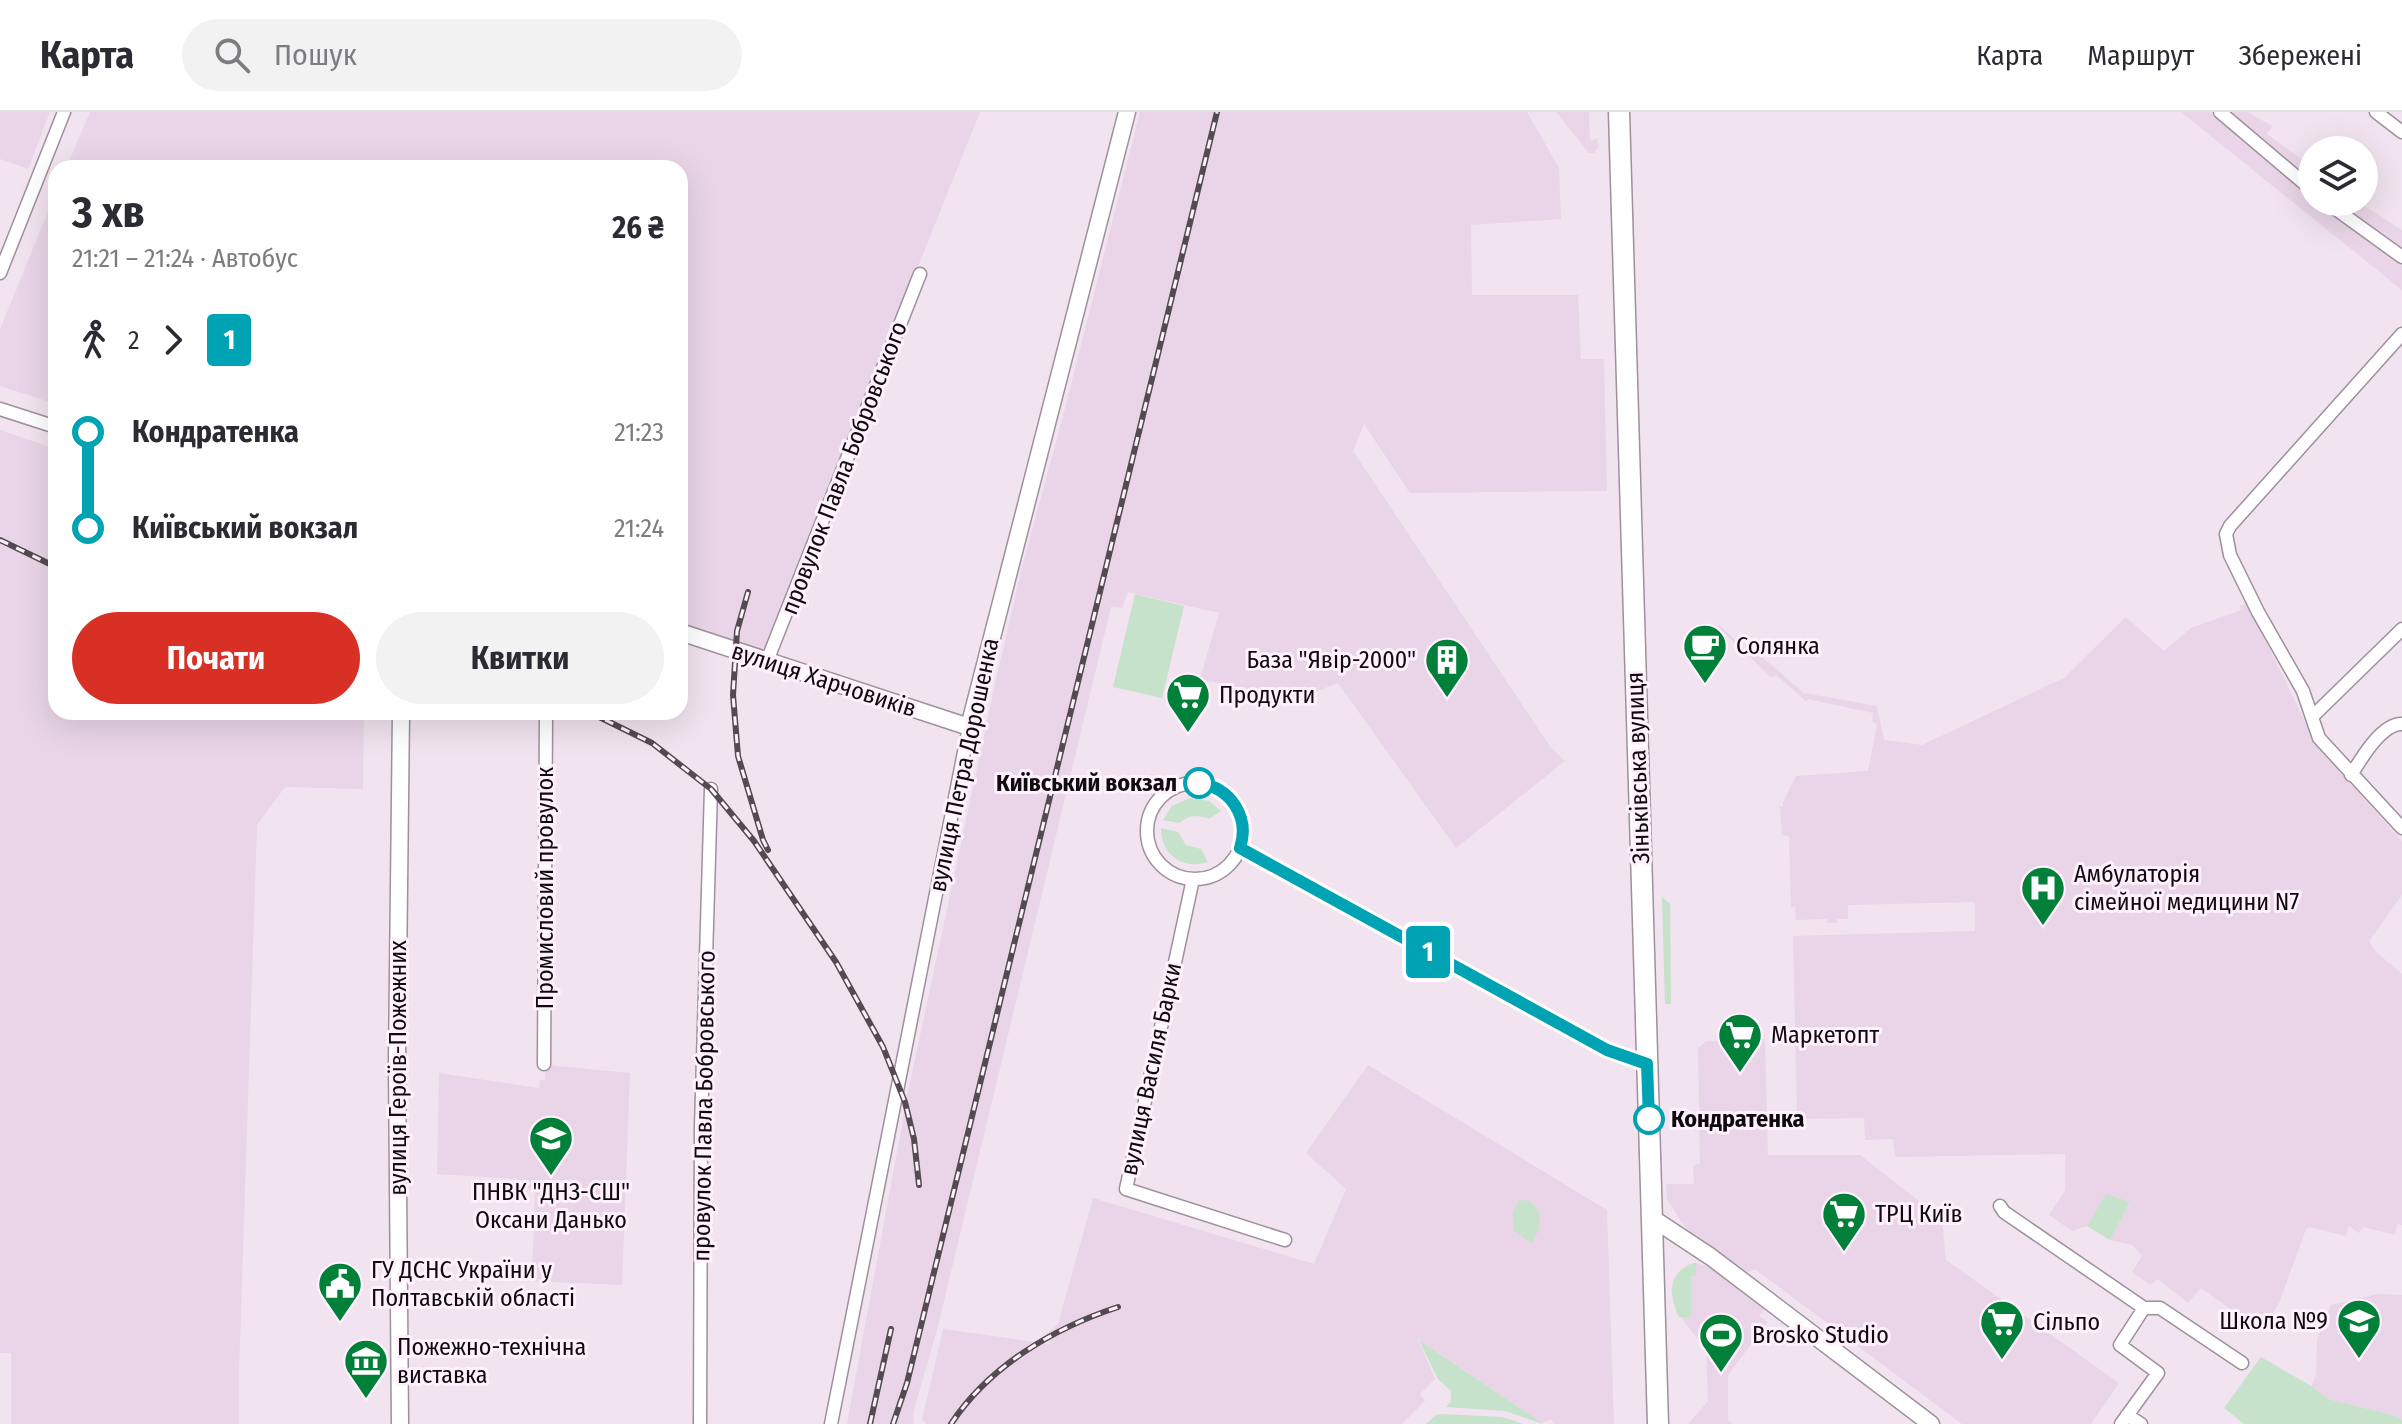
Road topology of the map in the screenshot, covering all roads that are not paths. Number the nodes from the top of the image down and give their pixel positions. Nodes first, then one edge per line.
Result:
1 (64, 112) edge
2 (1127, 112) edge
3 (1619, 112) edge
4 (2220, 112) edge
5 (2376, 112) edge
6 (2402, 132) edge
7 (2298, 178) edge
8 (2345, 216) edge
9 (2402, 257) edge
10 (0, 273) edge
11 (920, 274) dead end
12 (2402, 334) edge
13 (0, 409) edge
14 (48, 424) edge
15 (2402, 629) edge
16 (688, 635) edge
17 (767, 661) junction
18 (2313, 716) junction
19 (401, 720) edge
20 (546, 720) edge
21 (2402, 724) edge
22 (969, 727) junction
23 (2351, 775) junction
24 (711, 789) dead end
25 (2402, 828) edge
26 (1240, 848) junction
27 (1193, 879) junction
28 (544, 1064) dead end
29 (1647, 1064) junction
30 (2000, 1206) dead end
31 (1652, 1218) junction
32 (1285, 1240) dead end
33 (2144, 1308) junction
34 (2242, 1363) dead end
35 (2124, 1419) edge
36 (400, 1424) edge
37 (700, 1424) edge
38 (831, 1424) edge
39 (1658, 1424) edge
40 (1931, 1424) edge
41 (2141, 1424) edge

1 - 10 street
2 - 22 street, вулиця Петра Дорошенка
3 - 29 main road, Зіньківська вулиця
4 - 7 street
5 - 6 street
8 - 9 street
11 - 17 street, провулок Павла Бобровського
12 - 18 street
13 - 14 street
15 - 18 street
16 - 17 street, вулиця Харчовиків
17 - 22 street, вулиця Харчовиків
18 - 23 street
19 - 36 street, вулиця Героїв-Пожежних
20 - 28 street, Промисловий провулок
21 - 23 street
22 - 38 street, вулиця Петра Дорошенка
23 - 25 street
24 - 37 street, провулок Павла Бобровського
26 - 27 street
26 - 27 street
26 - 29 street
27 - 32 street, вулиця Василя Барки
29 - 31 main road, Зіньківська вулиця
30 - 33 street
31 - 39 main road, Зіньківська вулиця
31 - 40 street
33 - 34 street
33 - 35 street
35 - 41 street

